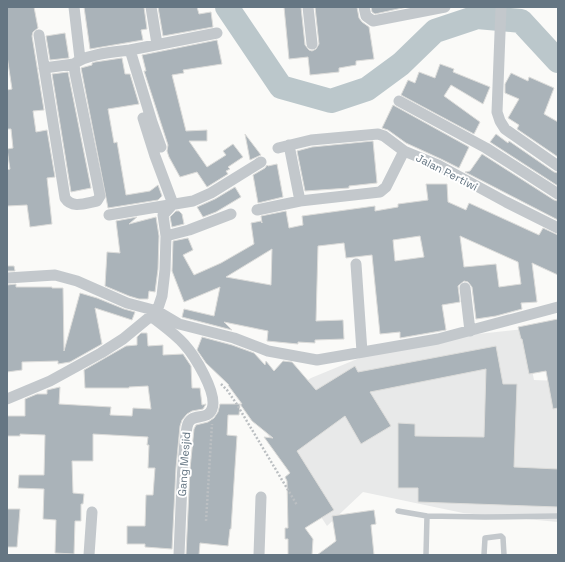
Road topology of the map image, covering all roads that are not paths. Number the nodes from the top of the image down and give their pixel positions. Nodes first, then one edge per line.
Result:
1 (74, 7) edge
2 (151, 7) edge
3 (308, 7) edge
4 (364, 7) edge
5 (445, 7) edge
6 (501, 7) edge
7 (218, 33) dead end
8 (39, 35) dead end
9 (157, 44) junction
10 (312, 44) dead end
11 (130, 50) junction
12 (77, 62) junction
13 (44, 68) junction
14 (399, 101) dead end
15 (140, 107) dead end
16 (161, 147) dead end
17 (404, 151) junction
18 (261, 162) dead end
19 (558, 166) edge
20 (558, 194) edge
21 (300, 202) junction
22 (173, 204) junction
23 (257, 210) dead end
24 (231, 214) dead end
25 (109, 215) dead end
26 (558, 228) edge
27 (166, 236) junction
28 (356, 264) dead end
29 (7, 278) edge
30 (465, 288) dead end
31 (558, 307) edge
32 (154, 314) junction
33 (470, 331) junction
34 (362, 352) junction
35 (7, 399) edge
36 (261, 497) dead end
37 (398, 511) dead end
38 (92, 512) dead end
39 (427, 516) junction
40 (558, 516) edge
41 (89, 555) edge
42 (179, 555) edge
43 (259, 555) edge
44 (426, 555) edge
45 (484, 555) edge
46 (504, 555) edge

1 - 12 street
2 - 9 street
3 - 10 street
4 - 5 street
6 - 19 street
7 - 9 street
8 - 13 street
9 - 11 street
11 - 12 street
11 - 16 street
12 - 13 street
12 - 13 street
14 - 20 street
15 - 22 street
17 - 21 street, Jalan Pertiwi
17 - 21 street
17 - 26 street, Jalan Pertiwi
18 - 22 street
21 - 23 street, Jalan Pertiwi
22 - 25 street
22 - 27 street
24 - 27 street
27 - 32 street
28 - 34 street
29 - 32 street
30 - 33 street
31 - 33 street
32 - 34 street
32 - 35 street
32 - 42 street, Gang Mesjid
33 - 34 street
36 - 43 street
37 - 39 lane
38 - 41 street
39 - 40 lane
39 - 44 lane
45 - 46 lane

